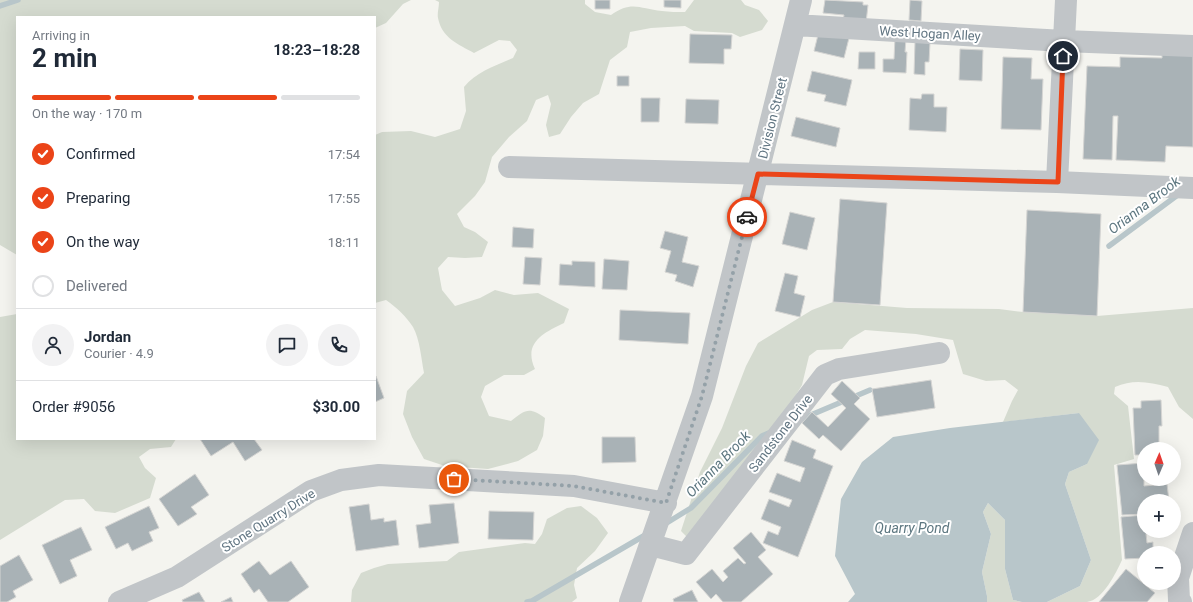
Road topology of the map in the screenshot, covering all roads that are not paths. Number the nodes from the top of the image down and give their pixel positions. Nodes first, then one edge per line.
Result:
1 (801, 0) edge
2 (1066, 0) edge
3 (795, 25) junction
4 (1064, 41) junction
5 (1193, 46) edge
6 (509, 167) dead end
7 (758, 174) junction
8 (1058, 182) junction
9 (1193, 188) edge
10 (939, 353) dead end
11 (666, 503) junction
12 (1193, 533) edge
13 (651, 545) junction
14 (119, 602) edge
15 (630, 602) edge
16 (1181, 602) edge

1 - 3 street, Division Street
2 - 4 street
3 - 4 street, West Hogan Alley
3 - 7 street, Division Street
4 - 5 street, West Hogan Alley
4 - 8 street
6 - 7 street
7 - 8 street
7 - 11 street, Division Street
8 - 9 street
10 - 13 street, Sandstone Drive
11 - 13 street, Division Street
11 - 14 street, Stone Quarry Drive
12 - 16 street
13 - 15 street, Division Street

